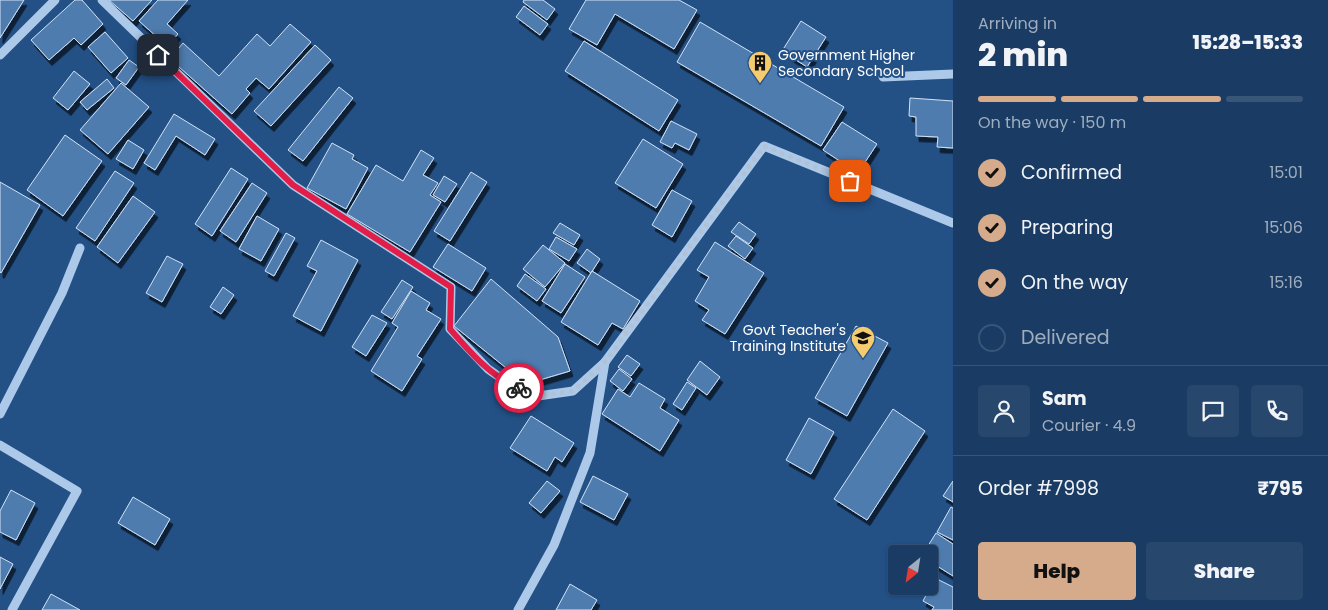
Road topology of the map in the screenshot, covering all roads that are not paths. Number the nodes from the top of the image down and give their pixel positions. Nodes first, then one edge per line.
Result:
1 (55, 0) edge
2 (102, 0) edge
3 (0, 55) edge
4 (953, 74) edge
5 (883, 78) dead end
6 (953, 223) edge
7 (80, 248) dead end
8 (605, 362) junction
9 (0, 414) edge
10 (0, 445) edge
11 (12, 610) edge
12 (518, 610) edge

1 - 3 street
2 - 8 street
4 - 5 street
6 - 8 street
7 - 9 street
8 - 12 street
10 - 11 street

